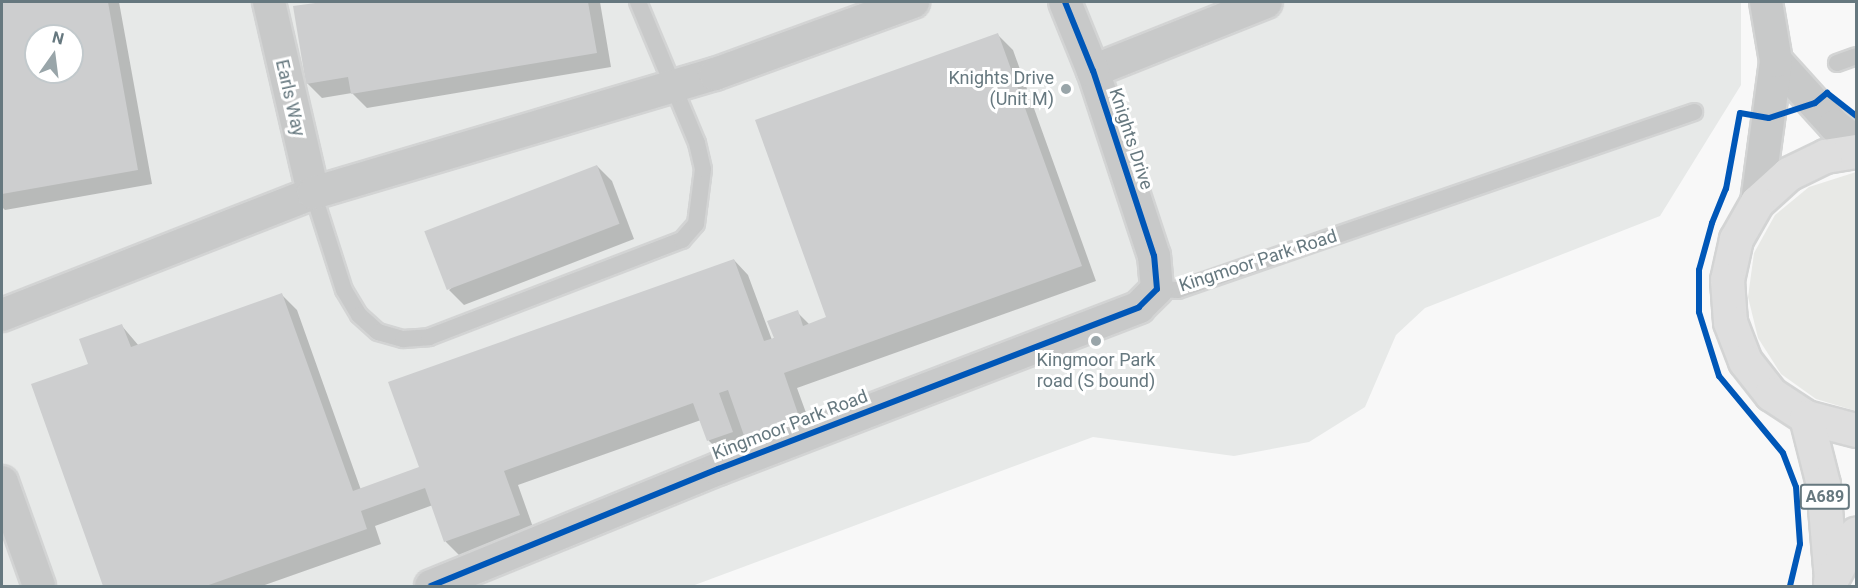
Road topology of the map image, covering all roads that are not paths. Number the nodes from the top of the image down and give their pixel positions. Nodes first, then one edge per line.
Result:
1 (269, 2) edge
2 (638, 2) edge
3 (913, 2) edge
4 (1065, 2) edge
5 (1266, 2) edge
6 (1766, 2) edge
7 (1857, 56) edge
8 (1776, 61) junction
9 (1837, 63) dead end
10 (1093, 71) junction
11 (675, 86) junction
12 (1694, 112) dead end
13 (1857, 142) edge
14 (1857, 151) edge
15 (313, 193) junction
16 (1757, 202) junction
17 (1157, 289) junction
18 (2, 315) edge
19 (1806, 417) junction
20 (1857, 430) edge
21 (2, 482) edge
22 (1857, 533) edge
23 (1829, 583) edge
24 (39, 586) edge
25 (431, 586) edge

1 - 15 street, Earls Way
2 - 11 lane
3 - 11 street
4 - 10 street, Knights Drive
5 - 10 street
6 - 8 street
7 - 9 lane
8 - 13 street
8 - 16 street
10 - 17 street, Knights Drive
11 - 15 street
11 - 15 lane
12 - 17 lane, Kingmoor Park Road
14 - 16 highway
15 - 18 street
16 - 19 highway
17 - 25 street, Kingmoor Park Road
19 - 20 highway
19 - 23 highway, A689
21 - 24 street
22 - 23 highway, A689

